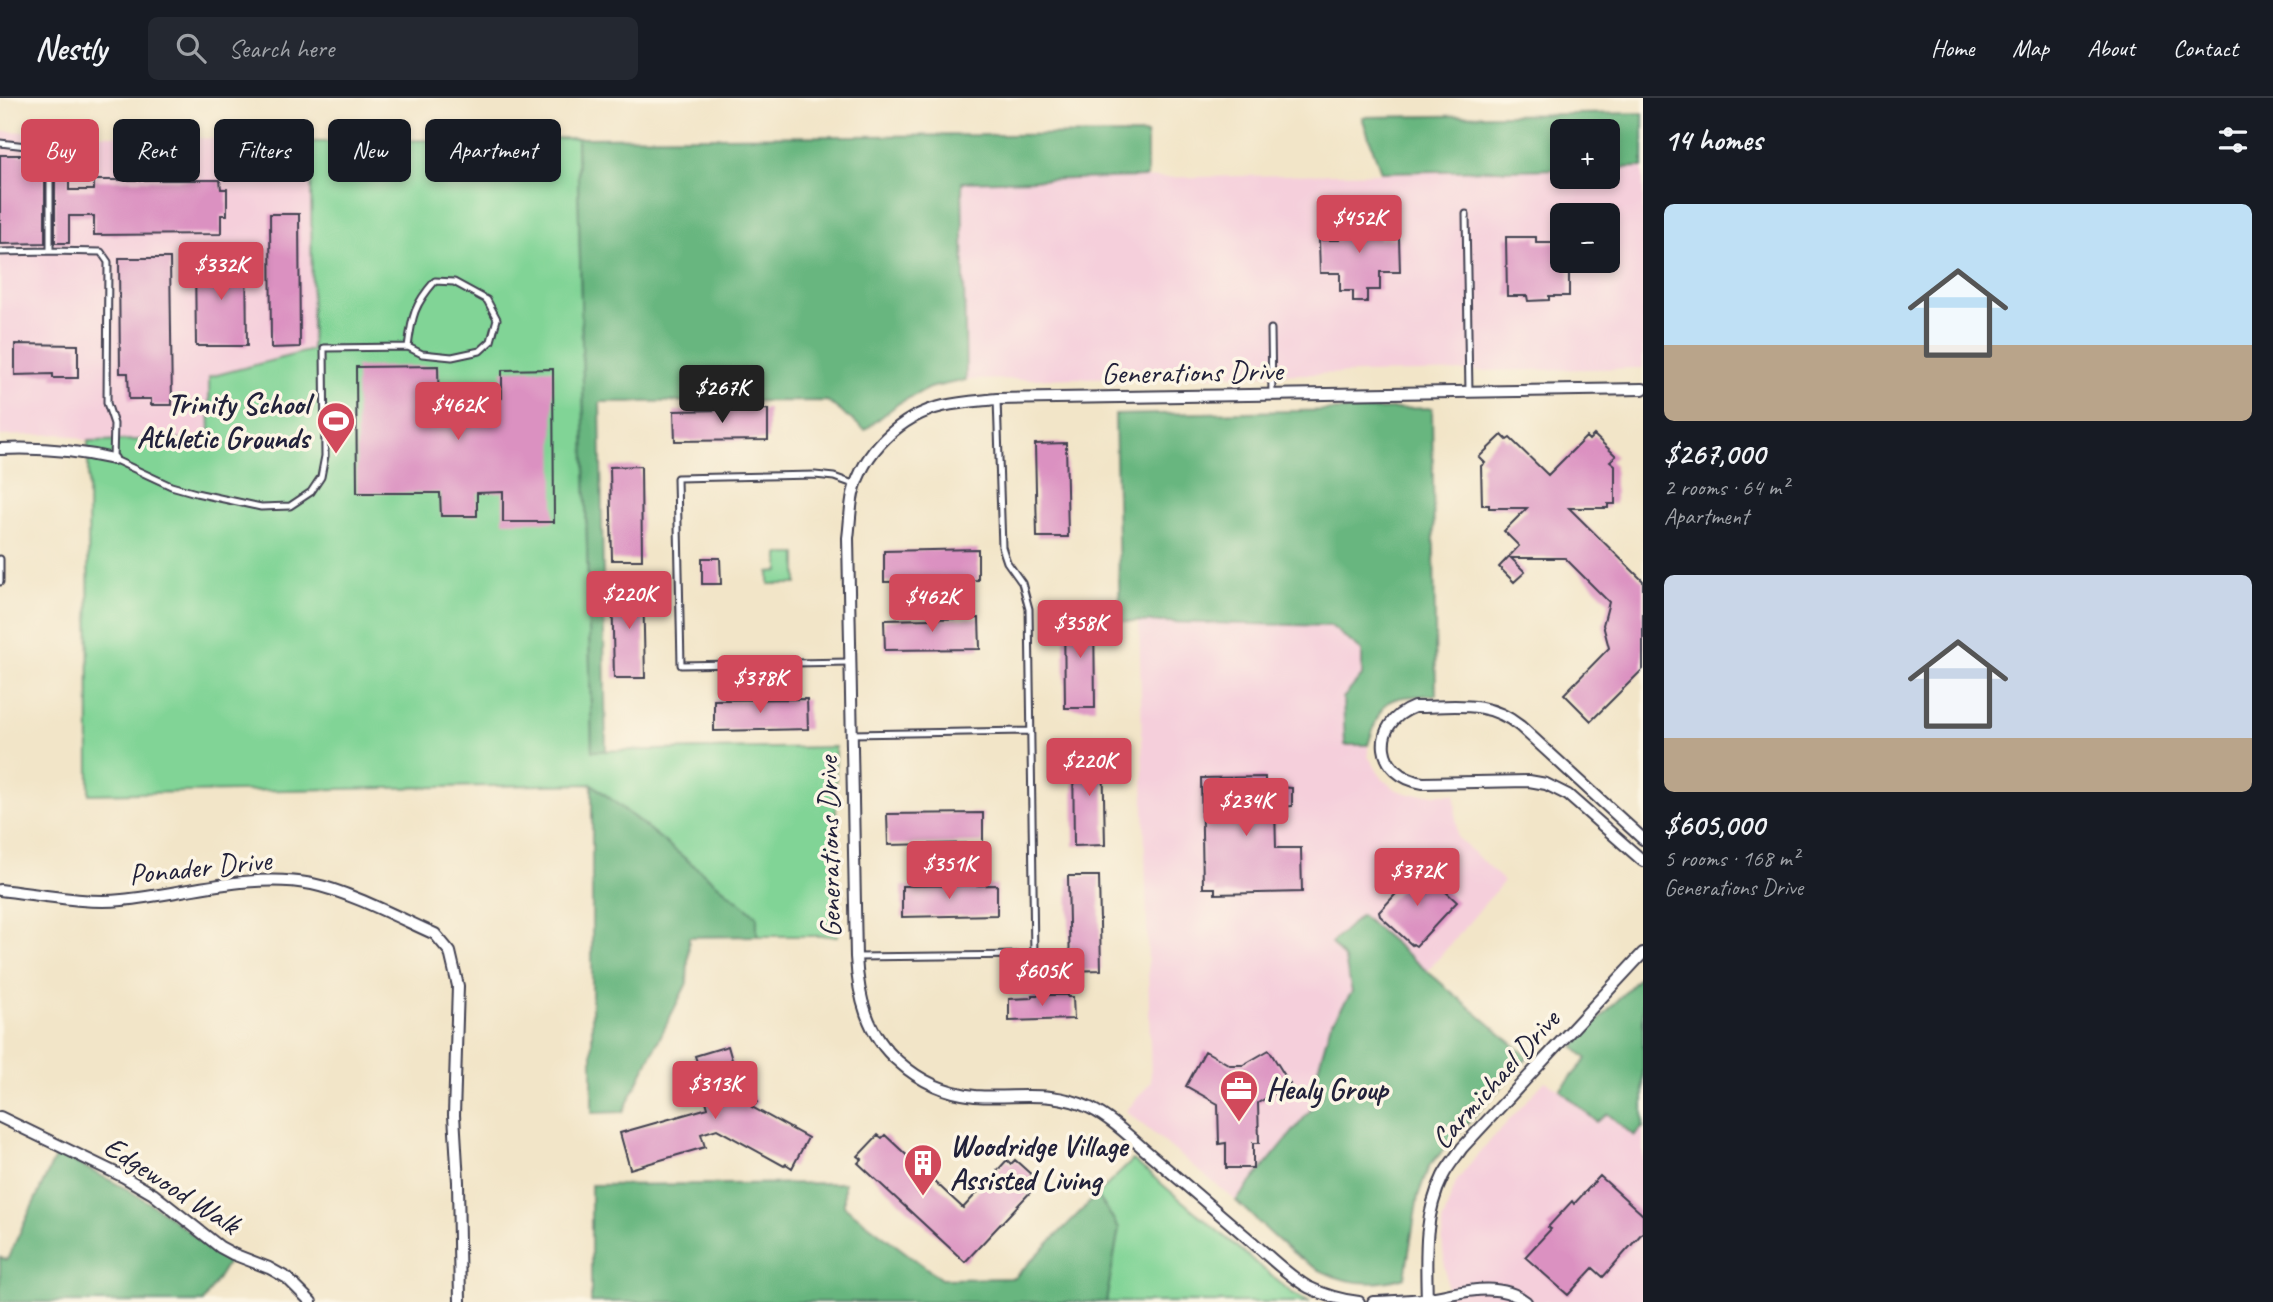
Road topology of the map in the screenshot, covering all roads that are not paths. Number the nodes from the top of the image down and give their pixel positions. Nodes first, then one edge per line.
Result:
1 (0, 143) edge
2 (1466, 214) dead end
3 (50, 251) junction
4 (0, 252) edge
5 (1271, 329) dead end
6 (408, 347) junction
7 (1643, 390) edge
8 (1469, 392) junction
9 (1272, 395) junction
10 (997, 399) junction
11 (0, 449) edge
12 (113, 459) junction
13 (856, 485) junction
14 (0, 559) edge
15 (0, 582) edge
16 (851, 662) junction
17 (1030, 731) junction
18 (851, 734) junction
19 (1643, 839) edge
20 (1643, 861) edge
21 (0, 890) edge
22 (1643, 953) edge
23 (856, 957) junction
24 (0, 1117) edge
25 (1427, 1300) edge
26 (311, 1302) edge
27 (460, 1302) edge
28 (1359, 1302) edge
29 (1373, 1302) edge
30 (1526, 1302) edge

1 - 3 lane
2 - 8 lane
3 - 4 lane
3 - 12 lane
5 - 9 lane
6 - 6 lane
6 - 12 lane
7 - 8 street, Generations Drive
8 - 9 street, Generations Drive
9 - 10 street, Generations Drive
10 - 13 street, Generations Drive
10 - 17 lane
11 - 12 street
13 - 16 street, Generations Drive
13 - 16 lane
14 - 15 lane
16 - 18 street, Generations Drive
17 - 18 lane
17 - 23 lane
18 - 23 street, Generations Drive
19 - 20 street
21 - 27 street, Ponader Drive
22 - 25 street, Carmichael Drive
23 - 28 street, Generations Drive
24 - 26 street, Edgewood Walk
25 - 29 street
25 - 30 street

